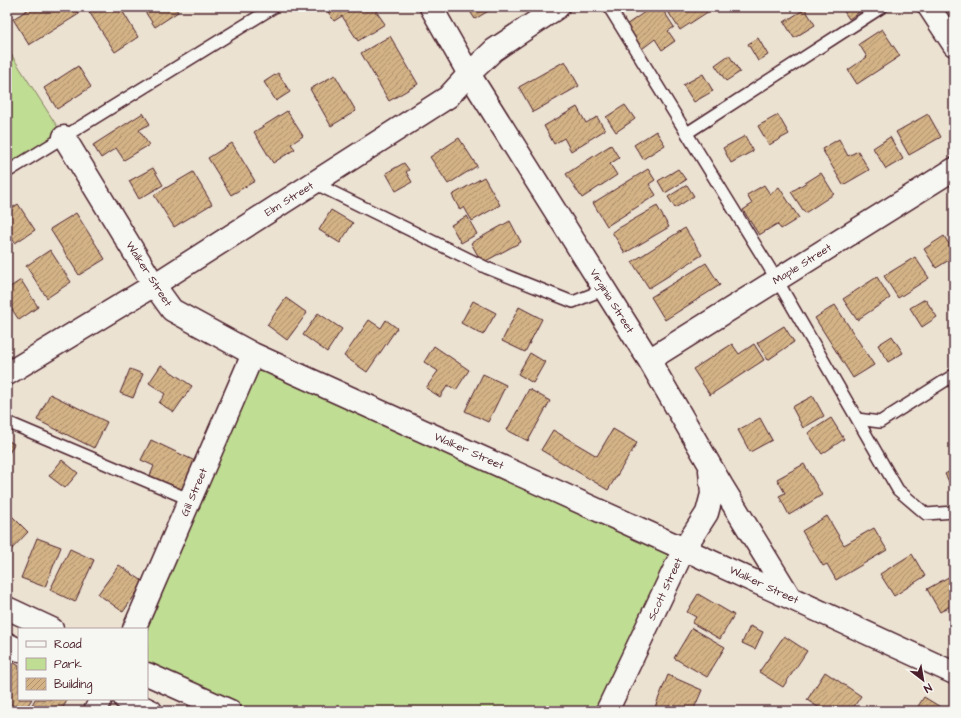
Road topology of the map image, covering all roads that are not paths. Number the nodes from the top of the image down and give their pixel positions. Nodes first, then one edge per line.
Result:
1 (274, 7) edge
2 (431, 7) edge
3 (558, 7) edge
4 (609, 7) edge
5 (882, 7) edge
6 (929, 7) edge
7 (954, 45) edge
8 (469, 74) junction
9 (687, 133) junction
10 (64, 137) junction
11 (954, 169) edge
12 (7, 172) edge
13 (314, 183) junction
14 (777, 280) junction
15 (154, 285) junction
16 (605, 290) junction
17 (254, 354) junction
18 (649, 360) junction
19 (7, 374) edge
20 (954, 375) edge
21 (857, 419) junction
22 (7, 422) edge
23 (710, 466) junction
24 (191, 500) junction
25 (954, 512) edge
26 (684, 549) junction
27 (790, 597) junction
28 (7, 608) edge
29 (50, 628) edge
30 (134, 628) edge
31 (7, 644) edge
32 (18, 650) edge
33 (954, 673) edge
34 (148, 674) edge
35 (100, 700) edge
36 (127, 700) edge
37 (613, 709) edge
38 (95, 711) edge
39 (151, 711) edge
40 (230, 711) edge

1 - 10 lane
2 - 8 street, Virginia Street
3 - 8 street, Elm Street
4 - 9 lane
5 - 9 lane
6 - 7 street
8 - 13 street, Elm Street
8 - 16 street, Virginia Street
9 - 14 lane
10 - 12 lane
10 - 15 street, Walker Street
11 - 14 street, Maple Street
13 - 15 street, Elm Street
13 - 16 lane
14 - 18 street, Maple Street
14 - 21 lane
15 - 17 street, Walker Street
15 - 19 street, Elm Street
16 - 18 street, Virginia Street
17 - 24 street, Gill Street
17 - 26 street, Walker Street
18 - 23 street, Virginia Street
20 - 21 lane
21 - 25 lane
22 - 24 lane
23 - 26 street, Scott Street
23 - 27 street, Virginia Street
24 - 30 street, Gill Street
26 - 27 street, Walker Street
26 - 37 street, Scott Street
27 - 33 street, Walker Street
28 - 29 street
31 - 32 street
34 - 40 street
35 - 38 street
36 - 39 street

